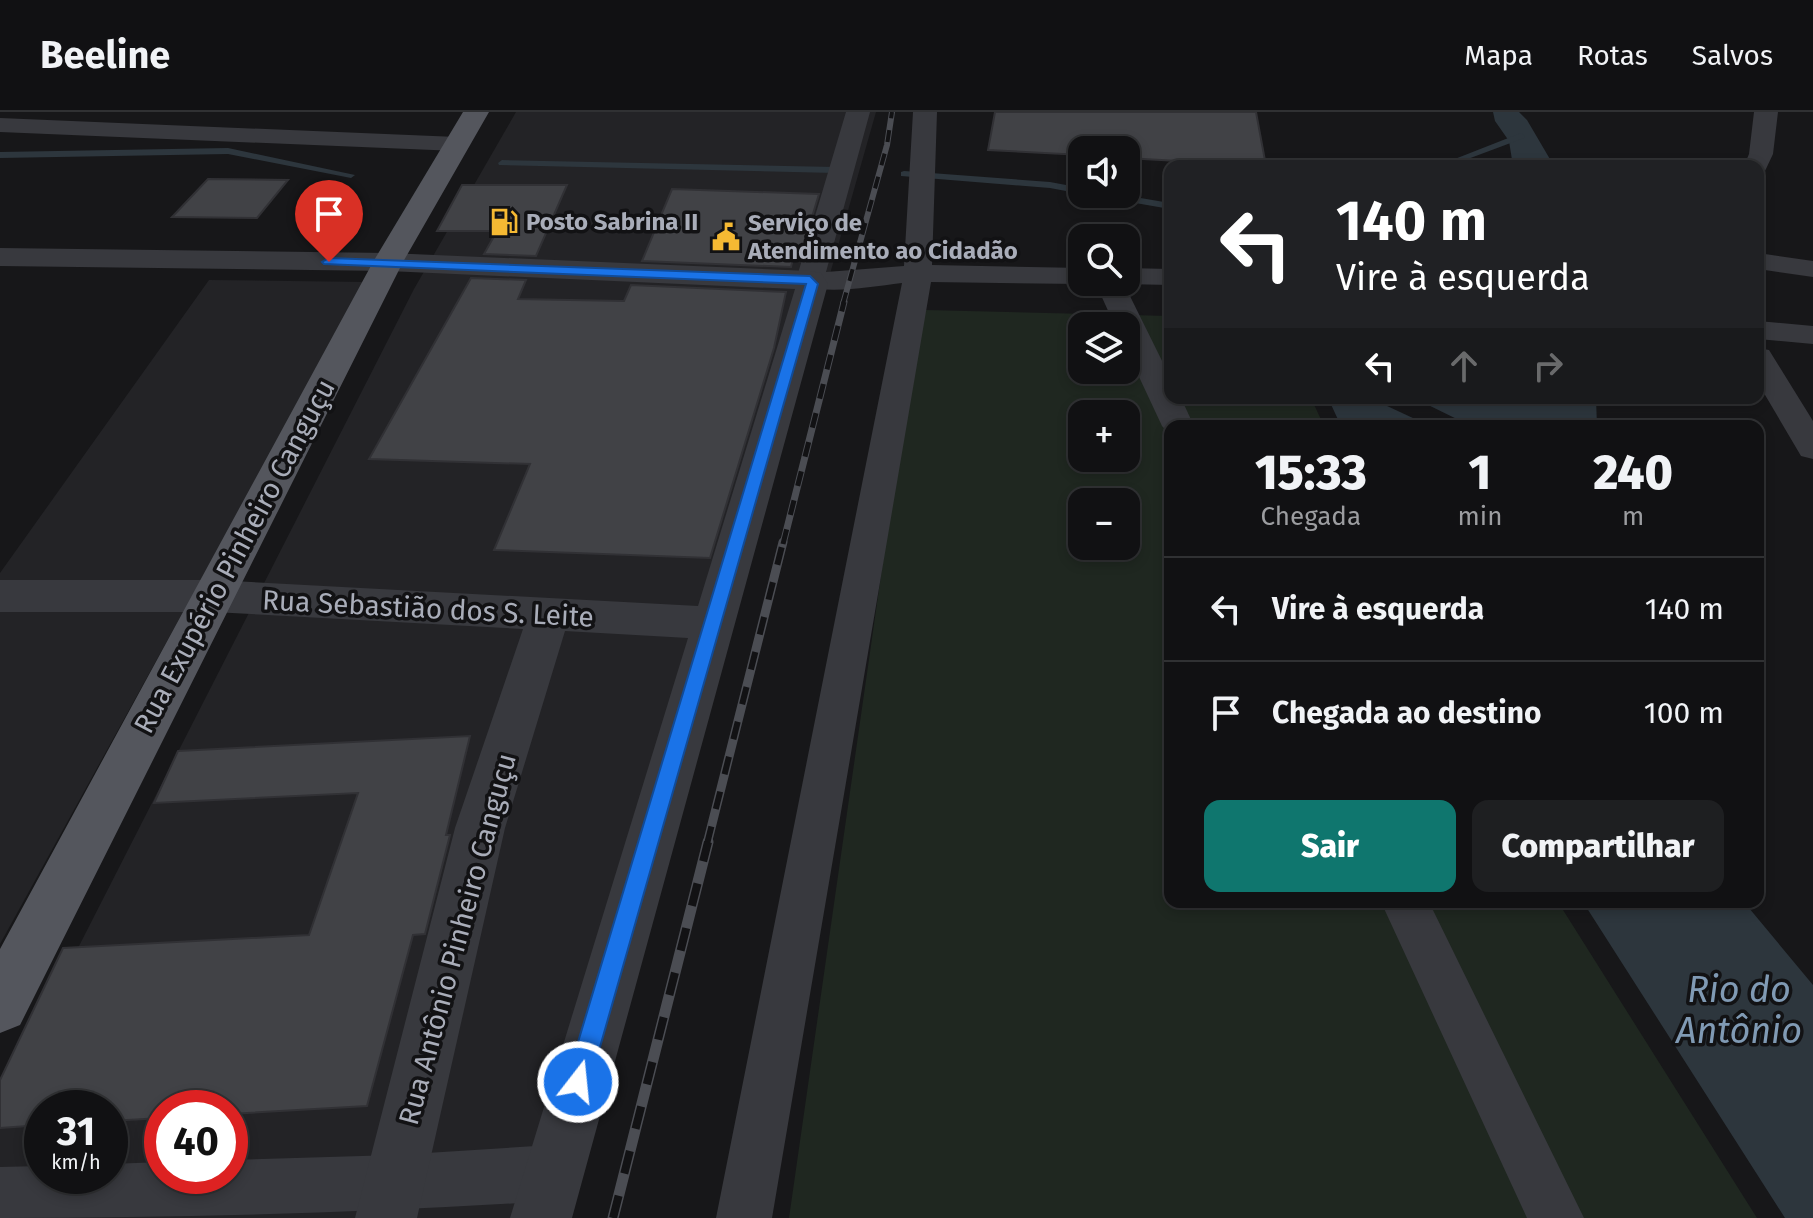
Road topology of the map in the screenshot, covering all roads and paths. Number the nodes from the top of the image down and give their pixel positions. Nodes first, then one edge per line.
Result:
1 (858, 112) edge
2 (925, 112) edge
3 (1766, 112) edge
4 (0, 125) edge
5 (467, 128) edge
6 (1758, 160) edge
7 (0, 257) edge
8 (388, 262) junction
9 (1764, 262) edge
10 (1813, 269) edge
11 (918, 273) junction
12 (1068, 276) edge
13 (1140, 276) edge
14 (1164, 277) edge
15 (810, 280) junction
16 (1116, 296) edge
17 (1764, 331) edge
18 (1813, 335) edge
19 (1764, 367) edge
20 (1778, 391) junction
21 (1813, 395) edge
22 (1164, 397) edge
23 (1813, 448) edge
24 (0, 596) edge
25 (213, 596) junction
26 (549, 616) junction
27 (712, 623) junction
28 (1408, 908) edge
29 (0, 1005) edge
30 (0, 1195) edge
31 (546, 1196) edge
32 (390, 1200) edge
33 (744, 1218) edge
34 (1556, 1218) edge

1 - 15 street
2 - 11 street
3 - 6 street
4 - 5 street
5 - 8 main road, Rua Exupério Pinheiro Canguçu
7 - 8 street
8 - 15 street
8 - 25 main road, Rua Exupério Pinheiro Canguçu
9 - 10 street
11 - 12 street
11 - 15 street
11 - 33 street
13 - 14 street
15 - 27 street
16 - 22 street
17 - 18 street
19 - 20 street
20 - 21 street
20 - 23 street
24 - 25 street, Rua Sebastião dos S. Leite
25 - 26 street, Rua Sebastião dos S. Leite
25 - 29 main road, Rua Exupério Pinheiro Canguçu
26 - 27 street, Rua Sebastião dos S. Leite
26 - 32 street, Rua Antônio Pinheiro Canguçu
27 - 31 street
28 - 34 street
30 - 32 street
31 - 32 street

